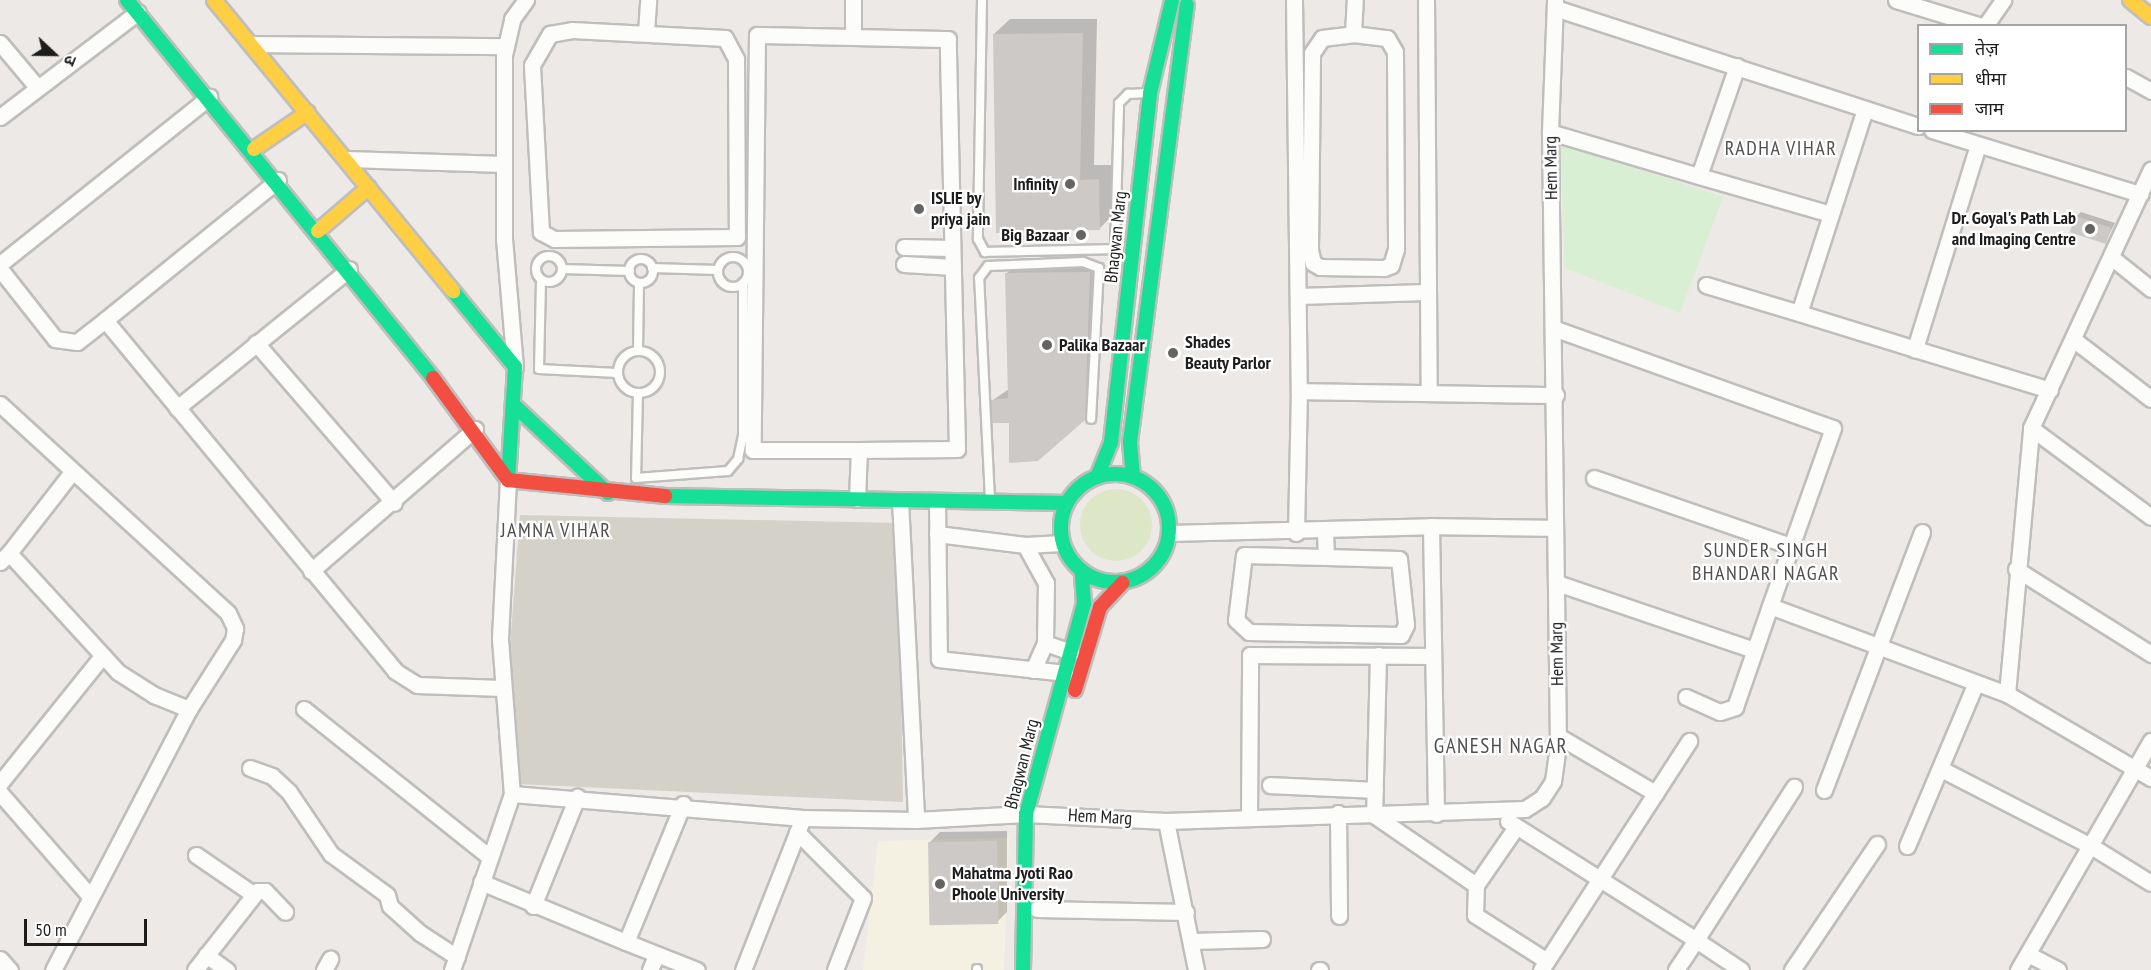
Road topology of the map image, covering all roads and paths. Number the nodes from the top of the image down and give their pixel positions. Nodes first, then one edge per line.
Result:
1 (127, 0) edge
2 (214, 0) edge
3 (526, 0) edge
4 (648, 0) edge
5 (854, 0) edge
6 (982, 0) edge
7 (1172, 0) edge
8 (1294, 0) edge
9 (1355, 0) edge
10 (1426, 0) edge
11 (1896, 0) edge
12 (2003, 0) edge
13 (2130, 0) edge
14 (1189, 2) edge
15 (1555, 4) edge
16 (138, 12) junction
17 (2151, 17) edge
18 (1976, 24) edge
19 (1985, 24) edge
20 (646, 32) junction
21 (1353, 34) junction
22 (853, 37) junction
23 (0, 43) edge
24 (253, 44) junction
25 (505, 46) junction
26 (1737, 66) junction
27 (2127, 78) edge
28 (37, 87) junction
29 (2151, 91) edge
30 (1150, 93) junction
31 (209, 97) junction
32 (1865, 109) junction
33 (308, 112) junction
34 (0, 117) edge
35 (1917, 126) edge
36 (1550, 132) junction
37 (1938, 132) edge
38 (1978, 145) junction
39 (254, 149) junction
40 (347, 159) junction
41 (504, 164) junction
42 (2150, 175) edge
43 (1700, 176) junction
44 (278, 180) junction
45 (369, 187) junction
46 (2140, 194) junction
47 (1832, 214) junction
48 (318, 231) junction
49 (904, 247) dead end
50 (952, 249) junction
51 (2111, 257) junction
52 (0, 264) edge
53 (904, 264) dead end
54 (953, 267) junction
55 (0, 268) edge
56 (652, 268) junction
57 (349, 269) junction
58 (562, 269) junction
59 (718, 270) junction
60 (630, 271) junction
61 (541, 281) junction
62 (639, 283) junction
63 (743, 283) junction
64 (1706, 285) dead end
65 (2151, 289) edge
66 (1426, 292) junction
67 (1298, 296) junction
68 (1799, 313) junction
69 (105, 321) junction
70 (1553, 328) junction
71 (2073, 339) junction
72 (256, 343) junction
73 (638, 350) junction
74 (1915, 350) junction
75 (515, 367) junction
76 (617, 373) junction
77 (2050, 390) junction
78 (1299, 391) junction
79 (1429, 392) junction
80 (638, 393) junction
81 (1556, 395) junction
82 (2151, 399) edge
83 (0, 404) edge
84 (516, 407) junction
85 (177, 408) junction
86 (1091, 418) dead end
87 (2031, 428) junction
88 (475, 429) junction
89 (859, 450) junction
90 (72, 472) junction
91 (1097, 477) junction
92 (1134, 477) junction
93 (636, 478) junction
94 (1594, 478) dead end
95 (508, 480) junction
96 (608, 494) junction
97 (635, 495) junction
98 (856, 499) junction
99 (900, 500) junction
100 (937, 501) junction
101 (990, 502) junction
102 (394, 503) junction
103 (1067, 503) junction
104 (2151, 517) edge
105 (1431, 526) junction
106 (1556, 528) junction
107 (1325, 531) junction
108 (1296, 532) junction
109 (1922, 532) dead end
110 (1169, 533) junction
111 (937, 534) junction
112 (1062, 543) junction
113 (1025, 545) junction
114 (1790, 546) junction
115 (5, 557) edge
116 (1326, 557) junction
117 (2016, 570) junction
118 (311, 571) junction
119 (1082, 572) junction
120 (1122, 583) junction
121 (1557, 583) junction
122 (1770, 606) junction
123 (1045, 643) junction
124 (1879, 645) junction
125 (1754, 650) junction
126 (1071, 652) junction
127 (2151, 654) edge
128 (1378, 655) junction
129 (1431, 656) junction
130 (102, 657) junction
131 (1033, 670) junction
132 (1065, 673) junction
133 (1975, 685) junction
134 (502, 688) junction
135 (2007, 694) junction
136 (1686, 698) dead end
137 (189, 709) junction
138 (304, 709) dead end
139 (1558, 736) junction
140 (1689, 741) dead end
141 (2151, 741) edge
142 (250, 768) dead end
143 (2135, 769) junction
144 (1942, 771) junction
145 (2151, 778) edge
146 (0, 783) edge
147 (1270, 786) dead end
148 (1794, 788) dead end
149 (1375, 790) junction
150 (1824, 790) dead end
151 (0, 793) edge
152 (1655, 793) junction
153 (512, 794) junction
154 (577, 797) junction
155 (682, 804) junction
156 (1494, 812) junction
157 (1338, 813) junction
158 (1033, 814) junction
159 (1436, 814) junction
160 (1374, 815) junction
161 (1249, 817) junction
162 (916, 820) junction
163 (1166, 821) junction
164 (800, 825) junction
165 (1516, 827) junction
166 (1877, 844) dead end
167 (1907, 846) dead end
168 (2091, 846) junction
169 (196, 855) dead end
170 (488, 856) junction
171 (1597, 881) junction
172 (481, 882) junction
173 (2151, 883) edge
174 (1476, 885) junction
175 (253, 894) junction
176 (90, 896) junction
177 (533, 906) junction
178 (1037, 909) junction
179 (285, 912) dead end
180 (1186, 912) junction
181 (1339, 916) dead end
182 (1263, 939) dead end
183 (1696, 940) junction
184 (626, 942) junction
185 (1192, 942) junction
186 (2028, 954) junction
187 (206, 955) junction
188 (0, 959) edge
189 (653, 963) edge
190 (1544, 965) edge
191 (456, 966) edge
192 (10, 970) edge
193 (53, 970) edge
194 (195, 970) edge
195 (226, 970) edge
196 (697, 970) edge
197 (743, 970) edge
198 (835, 970) edge
199 (1023, 970) edge
200 (1035, 970) edge
201 (1196, 970) edge
202 (1676, 970) edge
203 (1741, 970) edge
204 (1792, 970) edge
205 (2018, 970) edge
206 (2058, 970) edge

1 - 16 street
2 - 24 street
3 - 25 street
4 - 20 street
5 - 22 street
6 - 30 lane
7 - 14 street
7 - 30 street, Bhagwan Marg
8 - 67 street
9 - 21 street
10 - 66 street
11 - 18 street
12 - 19 street
13 - 17 street
14 - 92 street, Bhagwan Marg
15 - 26 street
15 - 36 street, Hem Marg
16 - 28 street
16 - 31 street
20 - 20 street
21 - 21 street
22 - 50 street
22 - 89 street
23 - 28 street
24 - 25 street
24 - 33 street
25 - 41 street
26 - 32 street
26 - 43 street
27 - 29 street
28 - 34 street
30 - 91 street, Bhagwan Marg
31 - 39 street
31 - 52 street
32 - 35 street
32 - 47 street
33 - 39 street
33 - 40 street
36 - 43 street
36 - 70 street, Hem Marg
37 - 38 street
38 - 46 street
38 - 74 street
39 - 44 street
40 - 41 street
40 - 45 street
41 - 75 street
42 - 46 street
43 - 47 street
44 - 48 street
44 - 69 street
45 - 48 street
45 - 75 street
46 - 51 street
47 - 68 street
48 - 57 street
49 - 50 street
50 - 54 street
51 - 65 street
51 - 71 street
53 - 54 street
54 - 89 street
55 - 69 street
56 - 59 lane
56 - 60 lane
56 - 62 lane
57 - 72 street
57 - 88 street
58 - 60 lane
58 - 61 lane
58 - 61 lane
59 - 63 lane
59 - 63 lane
60 - 62 lane
61 - 76 lane
62 - 73 lane
63 - 93 lane
64 - 68 street
66 - 67 street
66 - 79 street
67 - 78 street
68 - 74 street
69 - 85 street
70 - 81 street, Hem Marg
70 - 114 street
71 - 77 street
71 - 82 street
72 - 85 street
72 - 102 street
73 - 76 lane
73 - 80 lane
74 - 77 street
75 - 84 street
76 - 80 lane
77 - 87 street
78 - 79 street
78 - 108 street
79 - 81 street
80 - 93 lane
81 - 106 street, Hem Marg
83 - 90 street
84 - 95 street
84 - 96 street
85 - 118 street
86 - 101 lane
87 - 104 street
87 - 117 street
88 - 95 street
88 - 102 street
89 - 98 street
90 - 115 street
90 - 137 street
91 - 92 street
91 - 103 street
92 - 110 street
93 - 97 lane
94 - 114 street
95 - 96 street
95 - 134 street
96 - 97 street
97 - 98 street
98 - 99 street
99 - 100 street
99 - 162 street
100 - 101 street
100 - 111 street
101 - 103 street
102 - 118 street
103 - 112 street
105 - 106 street
105 - 107 street
105 - 129 street
106 - 121 street, Hem Marg
107 - 108 street
107 - 116 street
108 - 110 street
109 - 124 street
110 - 120 street
111 - 113 street
111 - 131 street
112 - 113 street
112 - 119 street
113 - 123 street
114 - 122 street
115 - 130 street
116 - 116 street
117 - 127 street
117 - 135 street
118 - 134 street
119 - 120 street
119 - 126 street, Bhagwan Marg
120 - 158 street, Bhagwan Marg
121 - 125 street
121 - 139 street, Hem Marg
122 - 124 street
122 - 125 street
123 - 126 street
123 - 131 street
124 - 133 street
124 - 150 street
125 - 136 street
126 - 132 street, Bhagwan Marg
128 - 129 street
128 - 149 street
128 - 161 street
129 - 159 street
130 - 137 street
130 - 146 street
131 - 132 street
132 - 158 street, Bhagwan Marg
133 - 135 street
133 - 144 street
134 - 153 street
135 - 143 street
137 - 176 street
138 - 170 street
139 - 152 street
139 - 156 street, Hem Marg
140 - 152 street
141 - 143 street
142 - 191 street
143 - 145 street
143 - 168 street
144 - 167 street
144 - 168 street
147 - 149 street
148 - 183 street
149 - 160 street
151 - 176 street
152 - 171 street
153 - 154 street, Hem Marg
153 - 170 street
154 - 155 street, Hem Marg
154 - 177 street
155 - 164 street, Hem Marg
155 - 184 street
156 - 159 street, Hem Marg
156 - 165 street
157 - 160 street, Hem Marg
157 - 161 street, Hem Marg
157 - 181 street
158 - 162 street, Hem Marg
158 - 163 street, Hem Marg
158 - 178 street, Bhagwan Marg
158 - 199 street, Bhagwan Marg
159 - 160 street, Hem Marg
160 - 174 street
161 - 163 street, Hem Marg
162 - 164 street, Hem Marg
163 - 180 street
164 - 197 street
164 - 198 street
165 - 171 street
165 - 174 street
166 - 204 street
168 - 173 street
168 - 186 street
169 - 175 street
170 - 172 street
171 - 183 street
171 - 190 street
172 - 177 street
172 - 191 street
174 - 190 street
175 - 179 street
175 - 187 street
176 - 193 street
177 - 184 street
178 - 180 street
178 - 200 street, Bhagwan Marg
180 - 185 street
182 - 185 street
183 - 202 street
183 - 203 street
184 - 189 street
185 - 201 street
186 - 205 street
186 - 206 street
187 - 194 street
187 - 195 street
188 - 192 street
189 - 196 street

